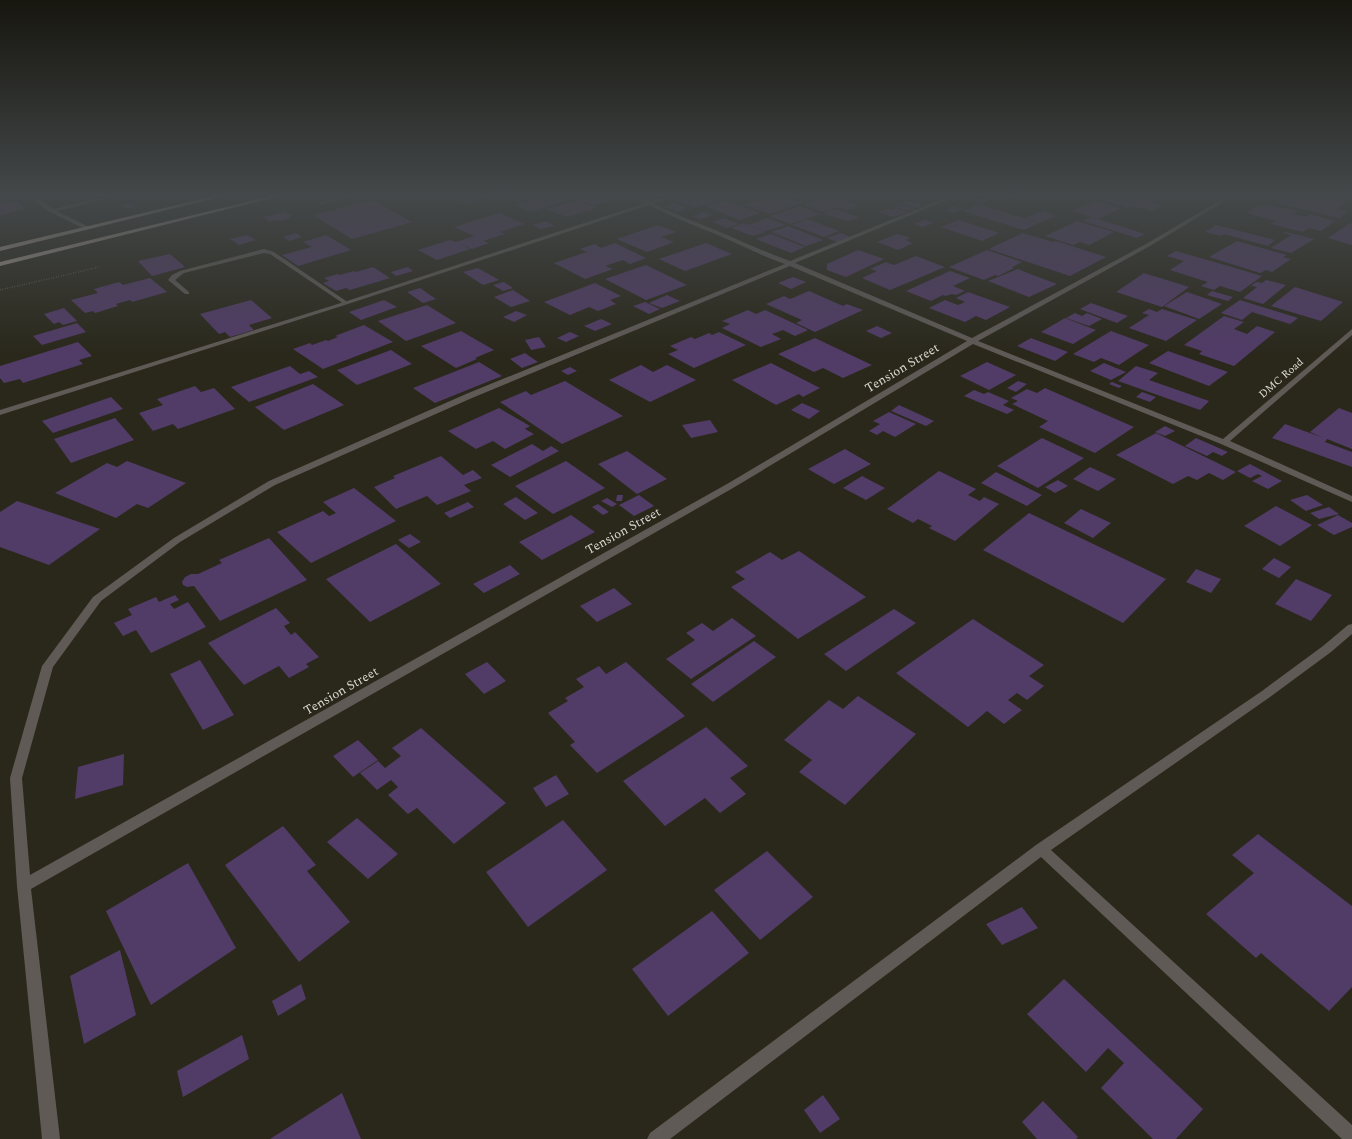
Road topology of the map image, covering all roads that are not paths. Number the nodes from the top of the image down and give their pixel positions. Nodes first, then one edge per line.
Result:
1 (65, 248) edge
2 (509, 248) edge
3 (750, 248) edge
4 (825, 248) edge
5 (1142, 248) edge
6 (789, 263) junction
7 (0, 264) edge
8 (187, 293) dead end
9 (346, 302) junction
10 (1352, 330) edge
11 (972, 341) junction
12 (0, 413) edge
13 (1224, 442) junction
14 (1352, 499) edge
15 (1352, 628) edge
16 (1041, 849) junction
17 (24, 886) junction
18 (1352, 1138) edge
19 (51, 1139) edge
20 (656, 1139) edge

1 - 7 highway
2 - 9 street
3 - 6 street
4 - 6 street
5 - 11 street, Tension Street
6 - 11 street
6 - 17 street
8 - 9 street
9 - 12 street
10 - 13 street, DMC Road
11 - 13 street
11 - 17 street, Tension Street
13 - 14 street
15 - 16 street
16 - 18 street
16 - 20 street
17 - 19 street

